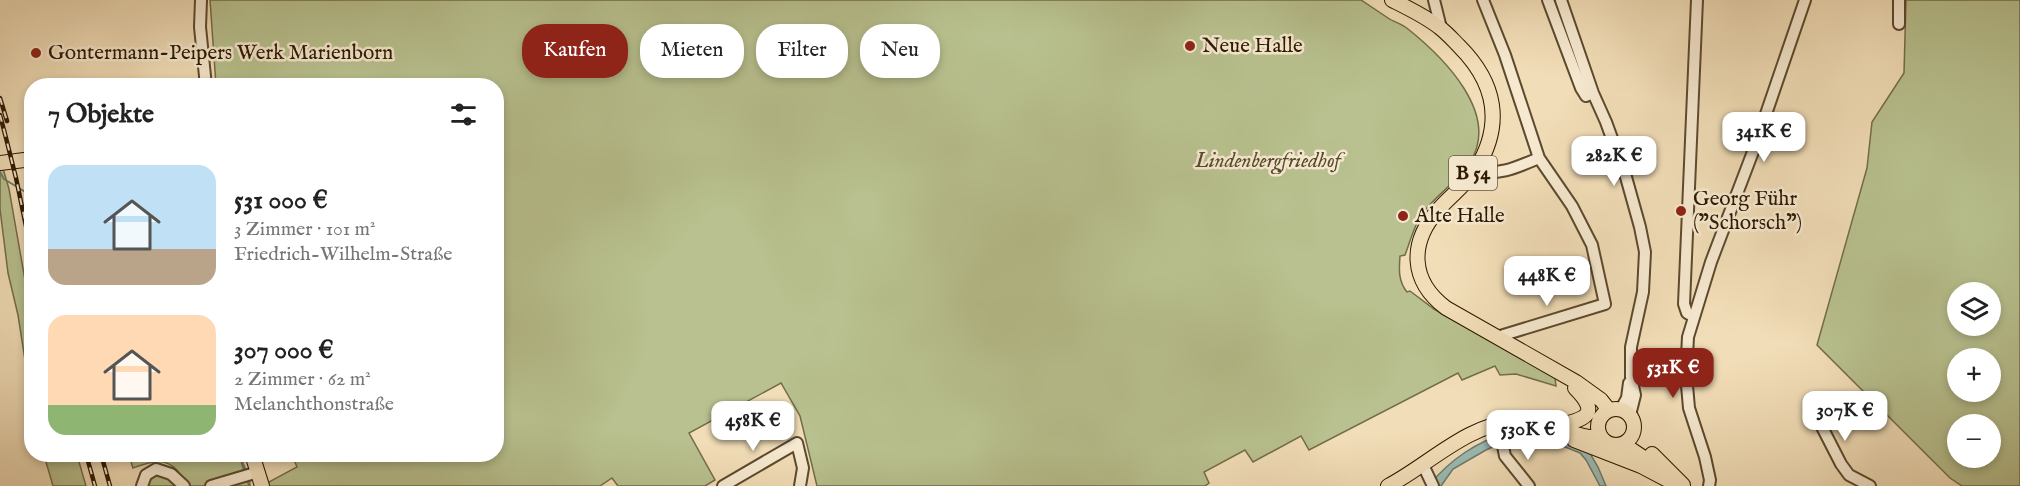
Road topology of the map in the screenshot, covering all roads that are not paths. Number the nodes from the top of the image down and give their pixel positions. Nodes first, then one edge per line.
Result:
1 (201, 0) edge
2 (1394, 0) edge
3 (1434, 0) edge
4 (1483, 0) edge
5 (1548, 0) edge
6 (1561, 0) edge
7 (1697, 0) edge
8 (1805, 0) edge
9 (1899, 0) edge
10 (1899, 24) dead end
11 (1441, 28) junction
12 (205, 78) edge
13 (1588, 97) junction
14 (1539, 158) junction
15 (24, 160) edge
16 (1, 163) edge
17 (1474, 172) junction
18 (1694, 317) junction
19 (1497, 337) junction
20 (1561, 374) junction
21 (1820, 399) dead end
22 (1610, 419) junction
23 (1554, 427) junction
24 (1630, 437) junction
25 (1503, 446) dead end
26 (253, 462) edge
27 (1423, 465) junction
28 (254, 473) junction
29 (1431, 483) edge
30 (1676, 485) edge
31 (142, 486) edge
32 (184, 486) edge
33 (211, 486) edge
34 (262, 486) edge
35 (723, 486) edge
36 (800, 486) edge
37 (1388, 486) edge
38 (1529, 486) edge
39 (1709, 486) edge
40 (1870, 486) edge

1 - 12 street
2 - 11 main road, B 54
3 - 11 street
4 - 14 street
5 - 13 street
6 - 13 street
7 - 18 street
8 - 18 street
9 - 10 street
11 - 17 main road, B 54
13 - 22 street
14 - 17 street
14 - 19 street
15 - 16 main road
17 - 19 main road, B 54
18 - 39 street
19 - 20 main road, B 54
20 - 22 main road, B 54
20 - 23 main road
21 - 40 street
22 - 23 main road
22 - 24 main road, B 54
22 - 24 main road, B 54
23 - 27 main road
23 - 30 main road
24 - 30 main road, B 54
25 - 38 street
26 - 28 main road
27 - 29 street
27 - 37 main road
28 - 33 street
28 - 34 main road
31 - 32 street
35 - 36 street

